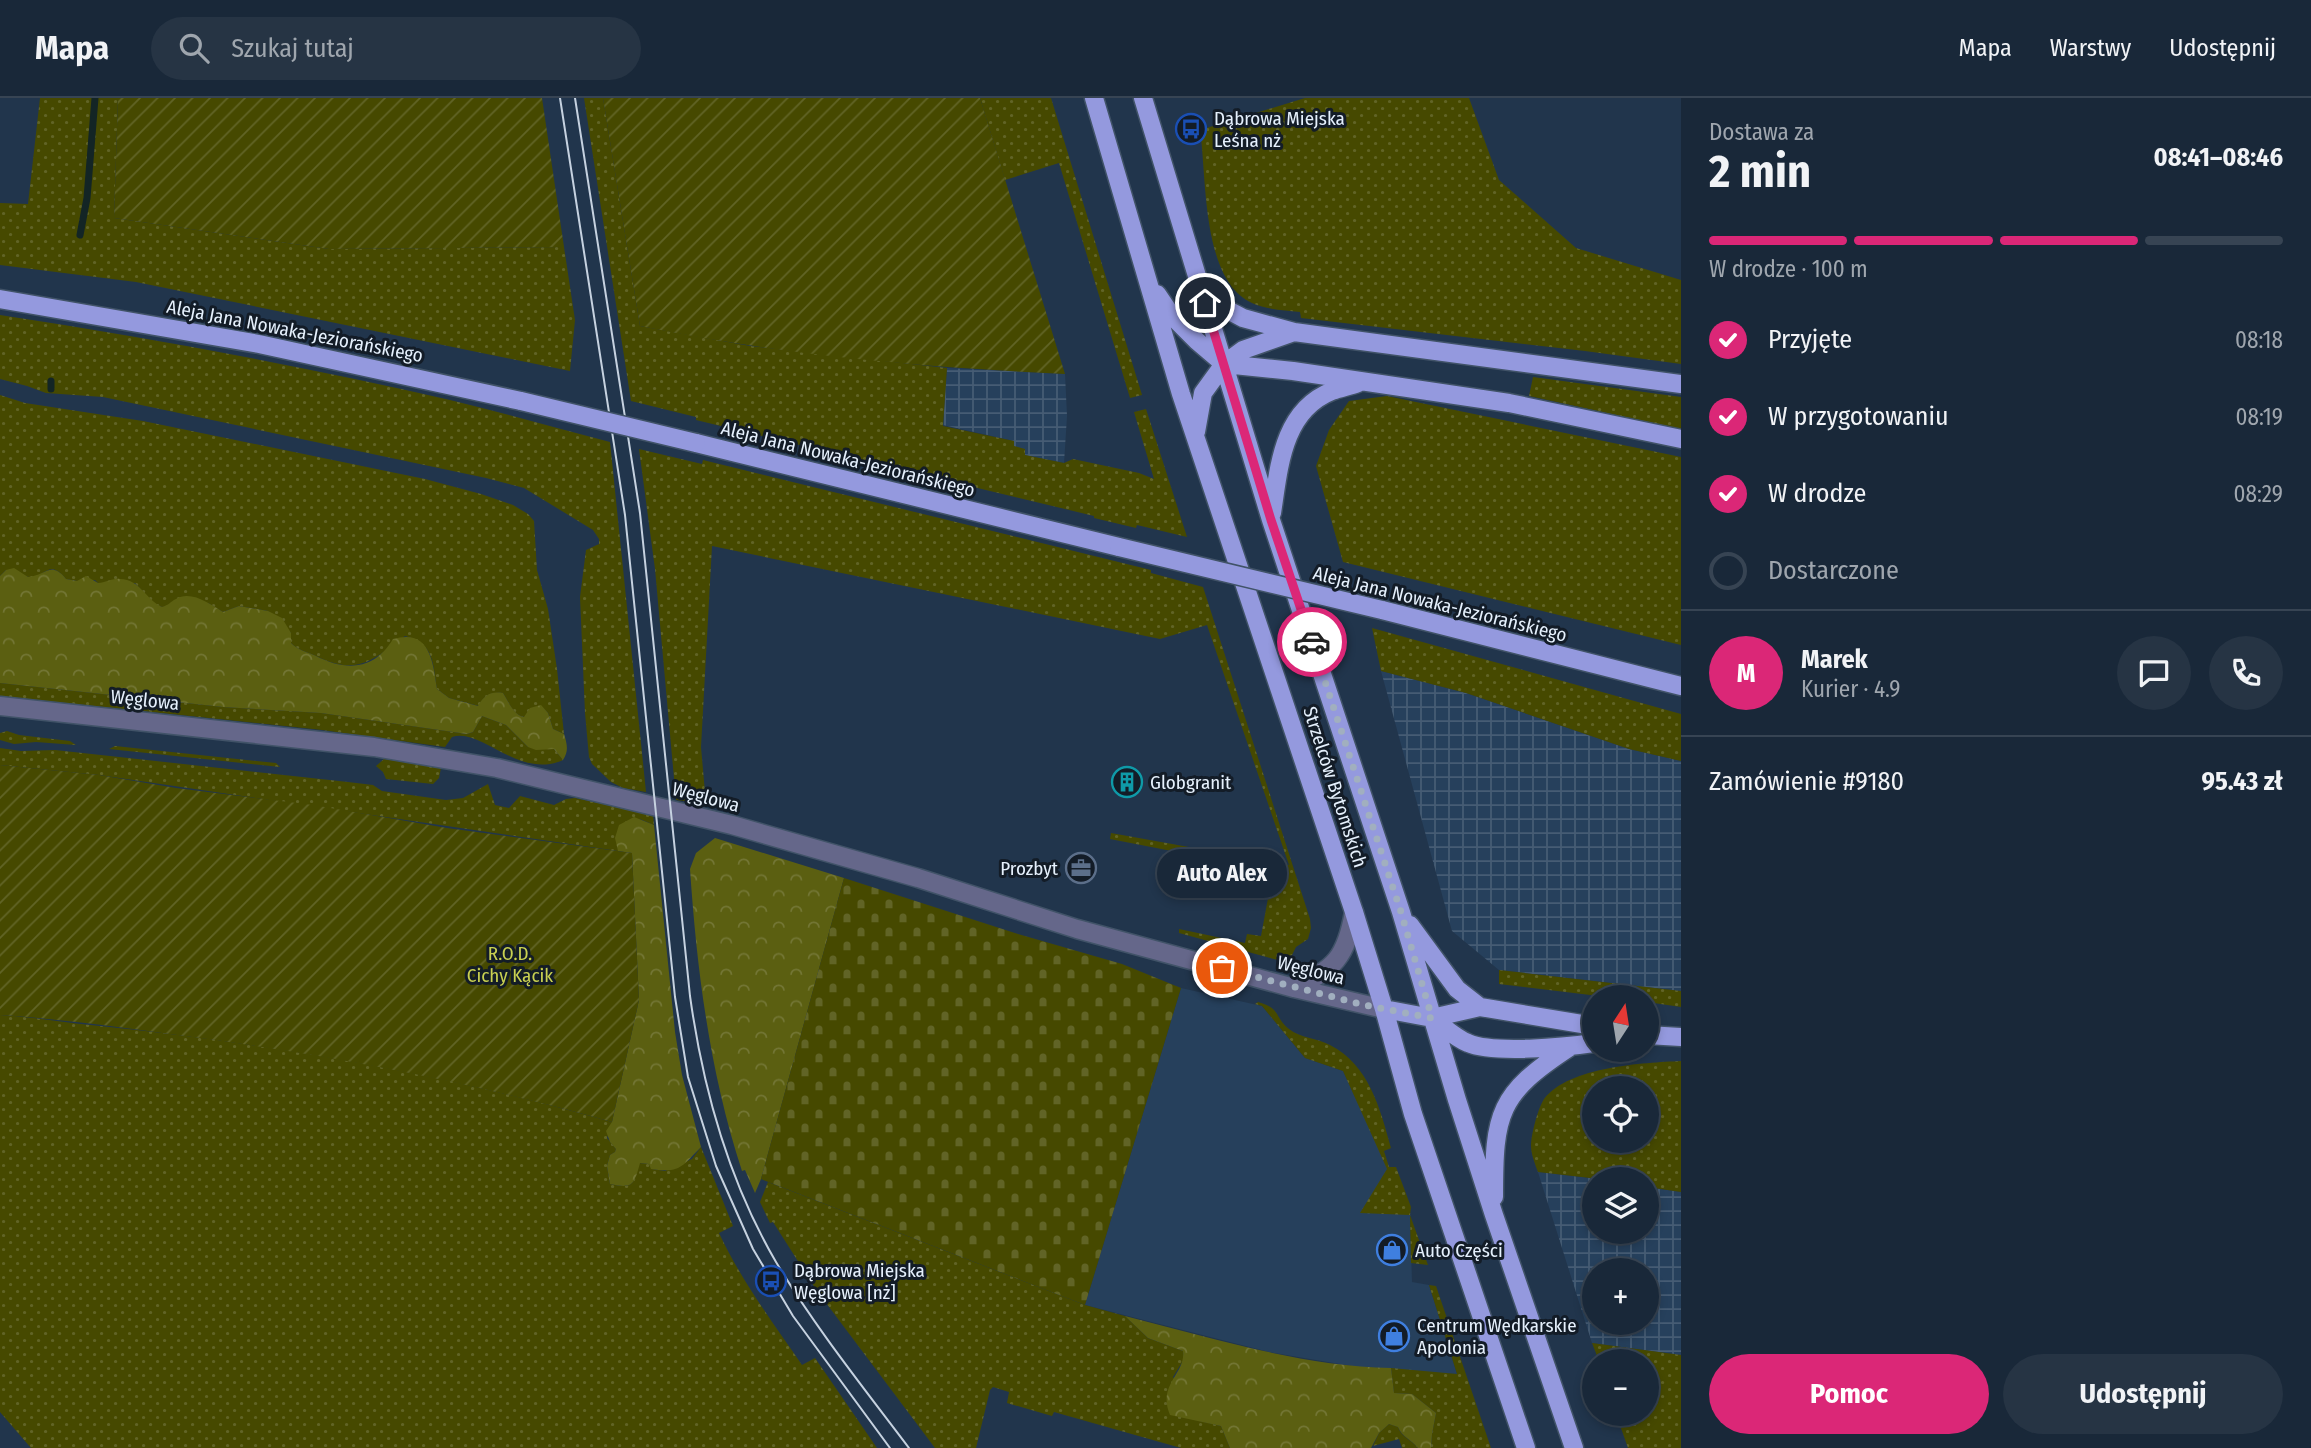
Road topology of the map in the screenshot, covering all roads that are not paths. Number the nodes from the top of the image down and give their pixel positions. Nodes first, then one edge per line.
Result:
1 (1094, 98) edge
2 (1143, 98) edge
3 (1146, 279) junction
4 (1199, 283) junction
5 (0, 299) edge
6 (1294, 332) junction
7 (1224, 364) junction
8 (1363, 382) junction
9 (1681, 384) edge
10 (1195, 436) junction
11 (1681, 439) edge
12 (1271, 520) junction
13 (1681, 686) edge
14 (0, 706) edge
15 (1354, 912) junction
16 (1401, 912) junction
17 (1294, 988) junction
18 (1480, 1007) junction
19 (1384, 1009) junction
20 (1432, 1018) junction
21 (1582, 1024) edge
22 (1659, 1036) edge
23 (1681, 1037) edge
24 (1582, 1044) edge
25 (1570, 1046) junction
26 (1494, 1215) junction
27 (1526, 1448) edge
28 (1574, 1448) edge

1 - 3 main road, Strzelców Bytomskich
2 - 4 main road, Strzelców Bytomskich
3 - 7 main road
3 - 10 main road, Strzelców Bytomskich
4 - 6 main road
4 - 7 main road, Strzelców Bytomskich
5 - 13 main road, Aleja Jana Nowaka-Jeziorańskiego, bridge
6 - 7 main road
6 - 9 main road
7 - 8 main road
7 - 10 main road
7 - 12 main road, Strzelców Bytomskich
8 - 11 main road
8 - 12 main road
10 - 15 main road, Strzelców Bytomskich
12 - 16 main road, Strzelców Bytomskich
14 - 17 street, Węglowa
15 - 17 street
15 - 19 main road, Strzelców Bytomskich
16 - 18 main road
16 - 20 main road, Strzelców Bytomskich
17 - 19 street, Węglowa
18 - 20 main road
18 - 21 main road
19 - 20 main road
19 - 27 main road, Strzelców Bytomskich
20 - 25 main road
20 - 26 main road, Strzelców Bytomskich
22 - 23 main road
24 - 25 main road
25 - 26 main road
26 - 28 main road, Strzelców Bytomskich

